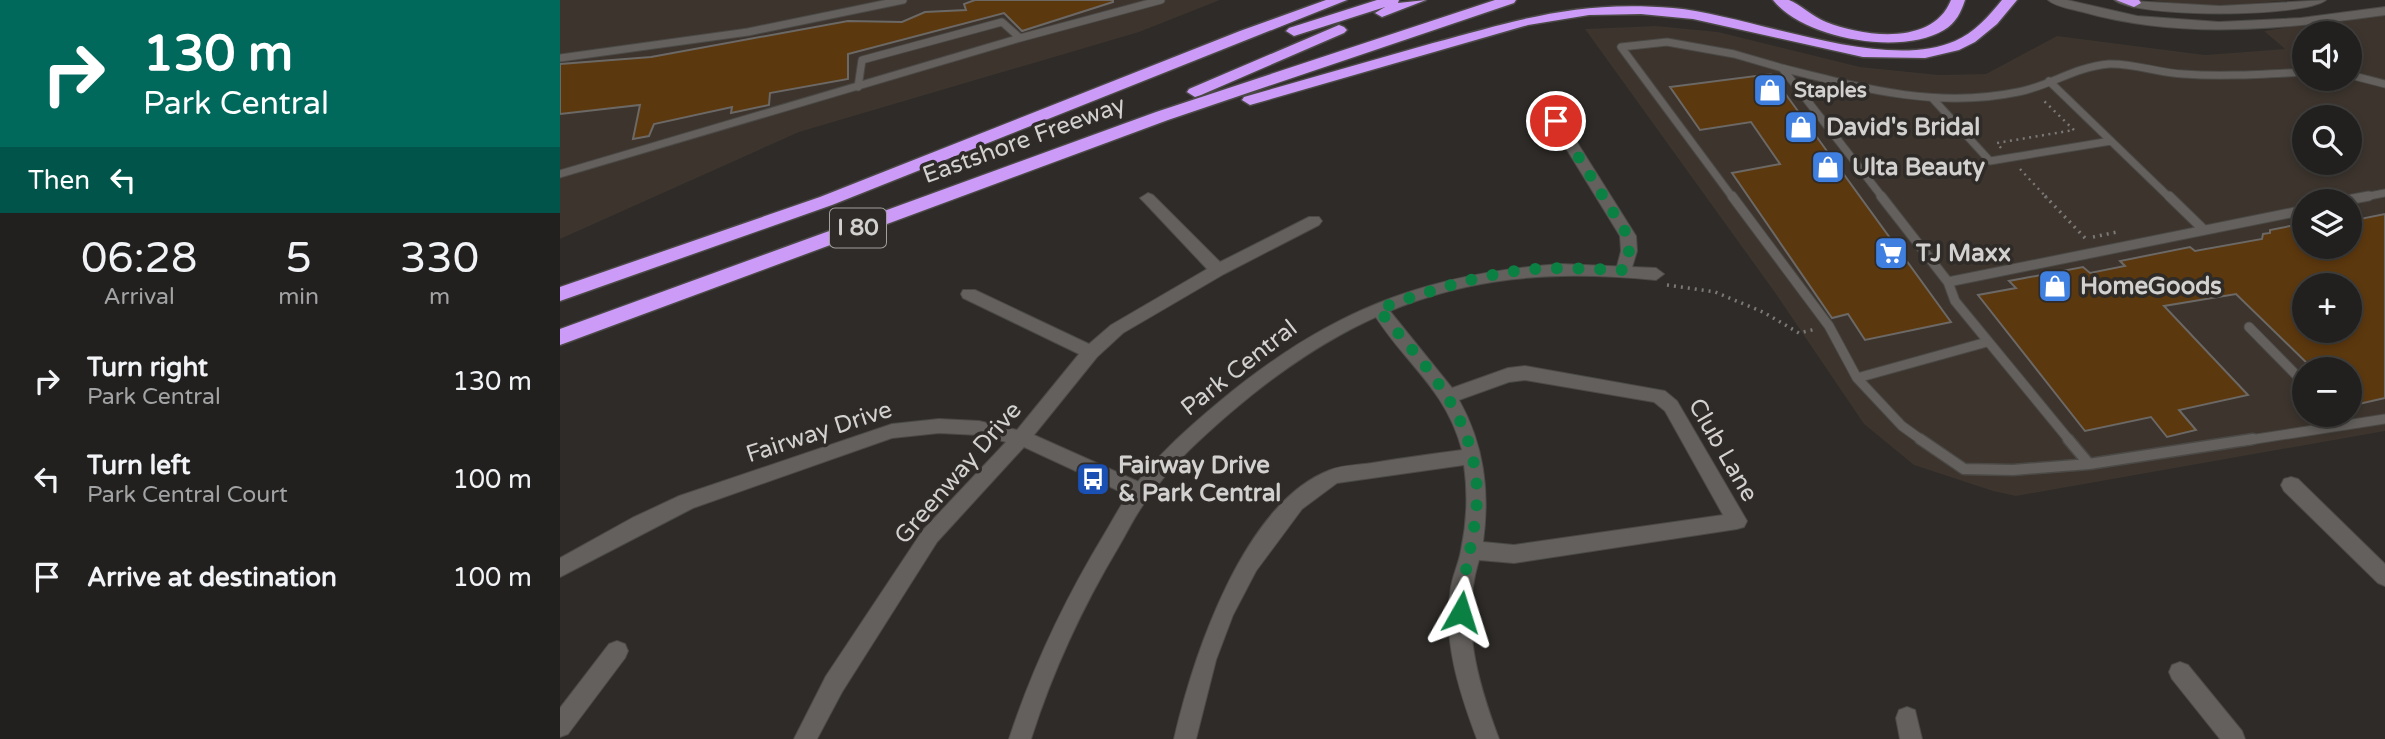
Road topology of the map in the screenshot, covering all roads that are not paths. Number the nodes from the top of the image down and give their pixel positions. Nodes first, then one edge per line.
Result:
1 (903, 0) edge
2 (1161, 0) edge
3 (1340, 0) edge
4 (1392, 0) edge
5 (1419, 0) edge
6 (1509, 0) edge
7 (1780, 0) edge
8 (1958, 0) edge
9 (2010, 0) edge
10 (2054, 0) edge
11 (2320, 0) edge
12 (2126, 1) edge
13 (2385, 11) edge
14 (1020, 38) junction
15 (560, 58) edge
16 (1782, 68) junction
17 (2292, 73) edge
18 (2362, 78) edge
19 (2049, 81) junction
20 (2385, 84) edge
21 (858, 87) junction
22 (1933, 99) junction
23 (1544, 101) dead end
24 (1159, 116) junction
25 (2111, 141) junction
26 (560, 174) edge
27 (2385, 193) edge
28 (2362, 197) edge
29 (1148, 198) dead end
30 (826, 201) junction
31 (2292, 212) edge
32 (1314, 221) dead end
33 (2204, 230) junction
34 (1218, 270) junction
35 (1624, 270) junction
36 (1656, 274) road end
37 (1948, 282) junction
38 (560, 294) edge
39 (969, 294) dead end
40 (1378, 309) junction
41 (2249, 327) dead end
42 (560, 337) edge
43 (1986, 342) junction
44 (1091, 352) junction
45 (2292, 371) edge
46 (1857, 378) junction
47 (1449, 396) junction
48 (2385, 419) edge
49 (2362, 422) edge
50 (2327, 427) edge
51 (1021, 438) junction
52 (1472, 456) junction
53 (2089, 464) junction
54 (2291, 485) dead end
55 (1141, 492) junction
56 (1471, 551) junction
57 (560, 568) edge
58 (2385, 577) edge
59 (617, 652) dead end
60 (2180, 672) dead end
61 (560, 726) edge
62 (805, 739) edge
63 (1020, 739) edge
64 (1185, 739) edge
65 (1488, 739) edge
66 (2234, 739) edge

1 - 15 lane
2 - 14 lane
3 - 30 highway, Eastshore Freeway / I 80
4 - 30 highway
5 - 24 highway
6 - 24 highway, Eastshore Freeway / I 80
7 - 8 highway
9 - 24 highway
10 - 13 street
11 - 12 street
14 - 21 lane
14 - 21 lane
16 - 22 lane
16 - 37 lane
16 - 46 lane
17 - 19 lane
18 - 20 lane
19 - 22 lane
19 - 25 lane
21 - 26 lane
22 - 25 lane
23 - 35 street
24 - 42 highway, Eastshore Freeway / I 80
25 - 33 lane
27 - 28 lane
29 - 34 street
30 - 38 highway, Eastshore Freeway / I 80
31 - 33 lane
32 - 34 street, Greenway Drive
33 - 37 lane
34 - 44 street, Greenway Drive
35 - 36 street, Park Central
35 - 40 street, Park Central
37 - 43 lane
39 - 44 street
40 - 47 street
40 - 55 street, Park Central
41 - 45 lane
43 - 46 lane
43 - 53 lane
44 - 51 street, Greenway Drive
46 - 53 lane
47 - 52 street
47 - 56 street, Club Lane
48 - 49 lane
50 - 53 lane
51 - 55 street, Fairway Drive
51 - 57 street, Fairway Drive
51 - 62 street, Greenway Drive
52 - 56 street
52 - 64 street
54 - 58 street
55 - 63 street, Park Central
56 - 65 street
59 - 61 street
60 - 66 street

